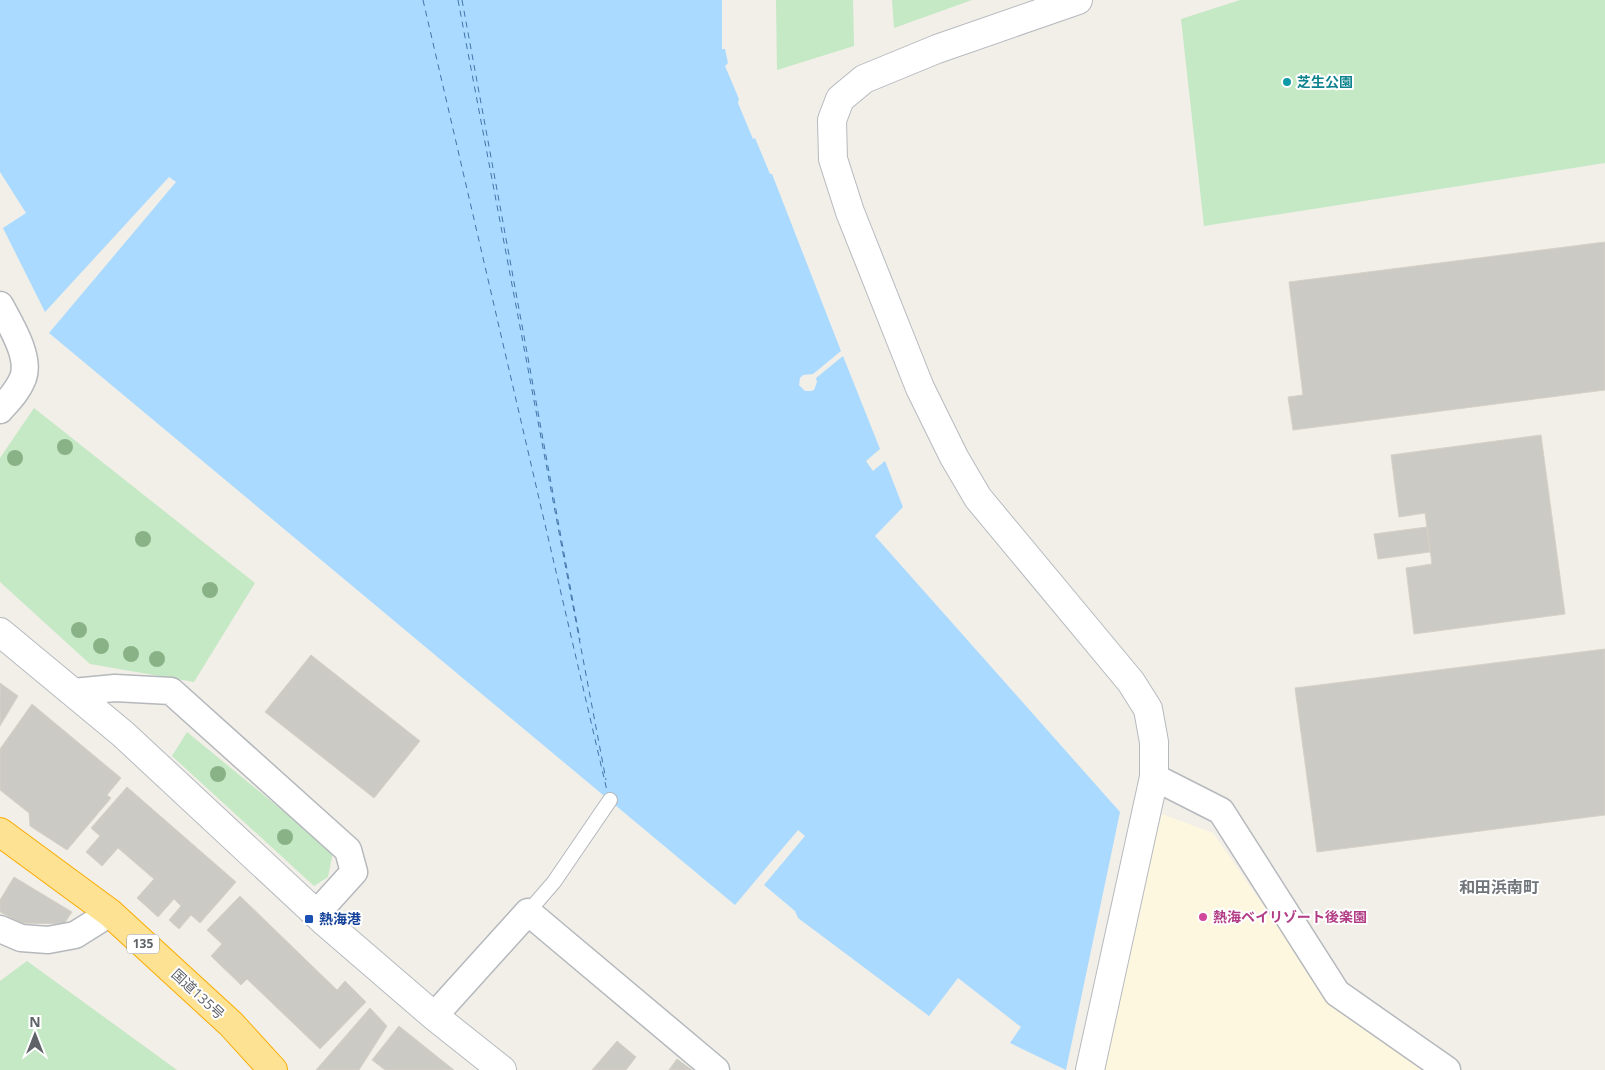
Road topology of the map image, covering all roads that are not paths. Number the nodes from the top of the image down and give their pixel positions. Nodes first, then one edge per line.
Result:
1 (1078, 0) edge
2 (0, 305) edge
3 (0, 410) edge
4 (0, 632) edge
5 (73, 692) junction
6 (1154, 777) junction
7 (610, 800) dead end
8 (0, 832) edge
9 (528, 912) junction
10 (110, 913) junction
11 (316, 914) junction
12 (0, 929) edge
13 (434, 1016) junction
14 (273, 1070) edge
15 (502, 1070) edge
16 (716, 1070) edge
17 (1090, 1070) edge
18 (1447, 1070) edge

1 - 6 street
2 - 3 street
4 - 5 street
5 - 11 street
5 - 11 street
6 - 17 street
6 - 18 street
7 - 9 lane
8 - 10 highway, 国道135号 / 135
9 - 13 street
9 - 16 street
10 - 12 street
10 - 14 highway, 国道135号 / 135
11 - 13 street
13 - 15 street

